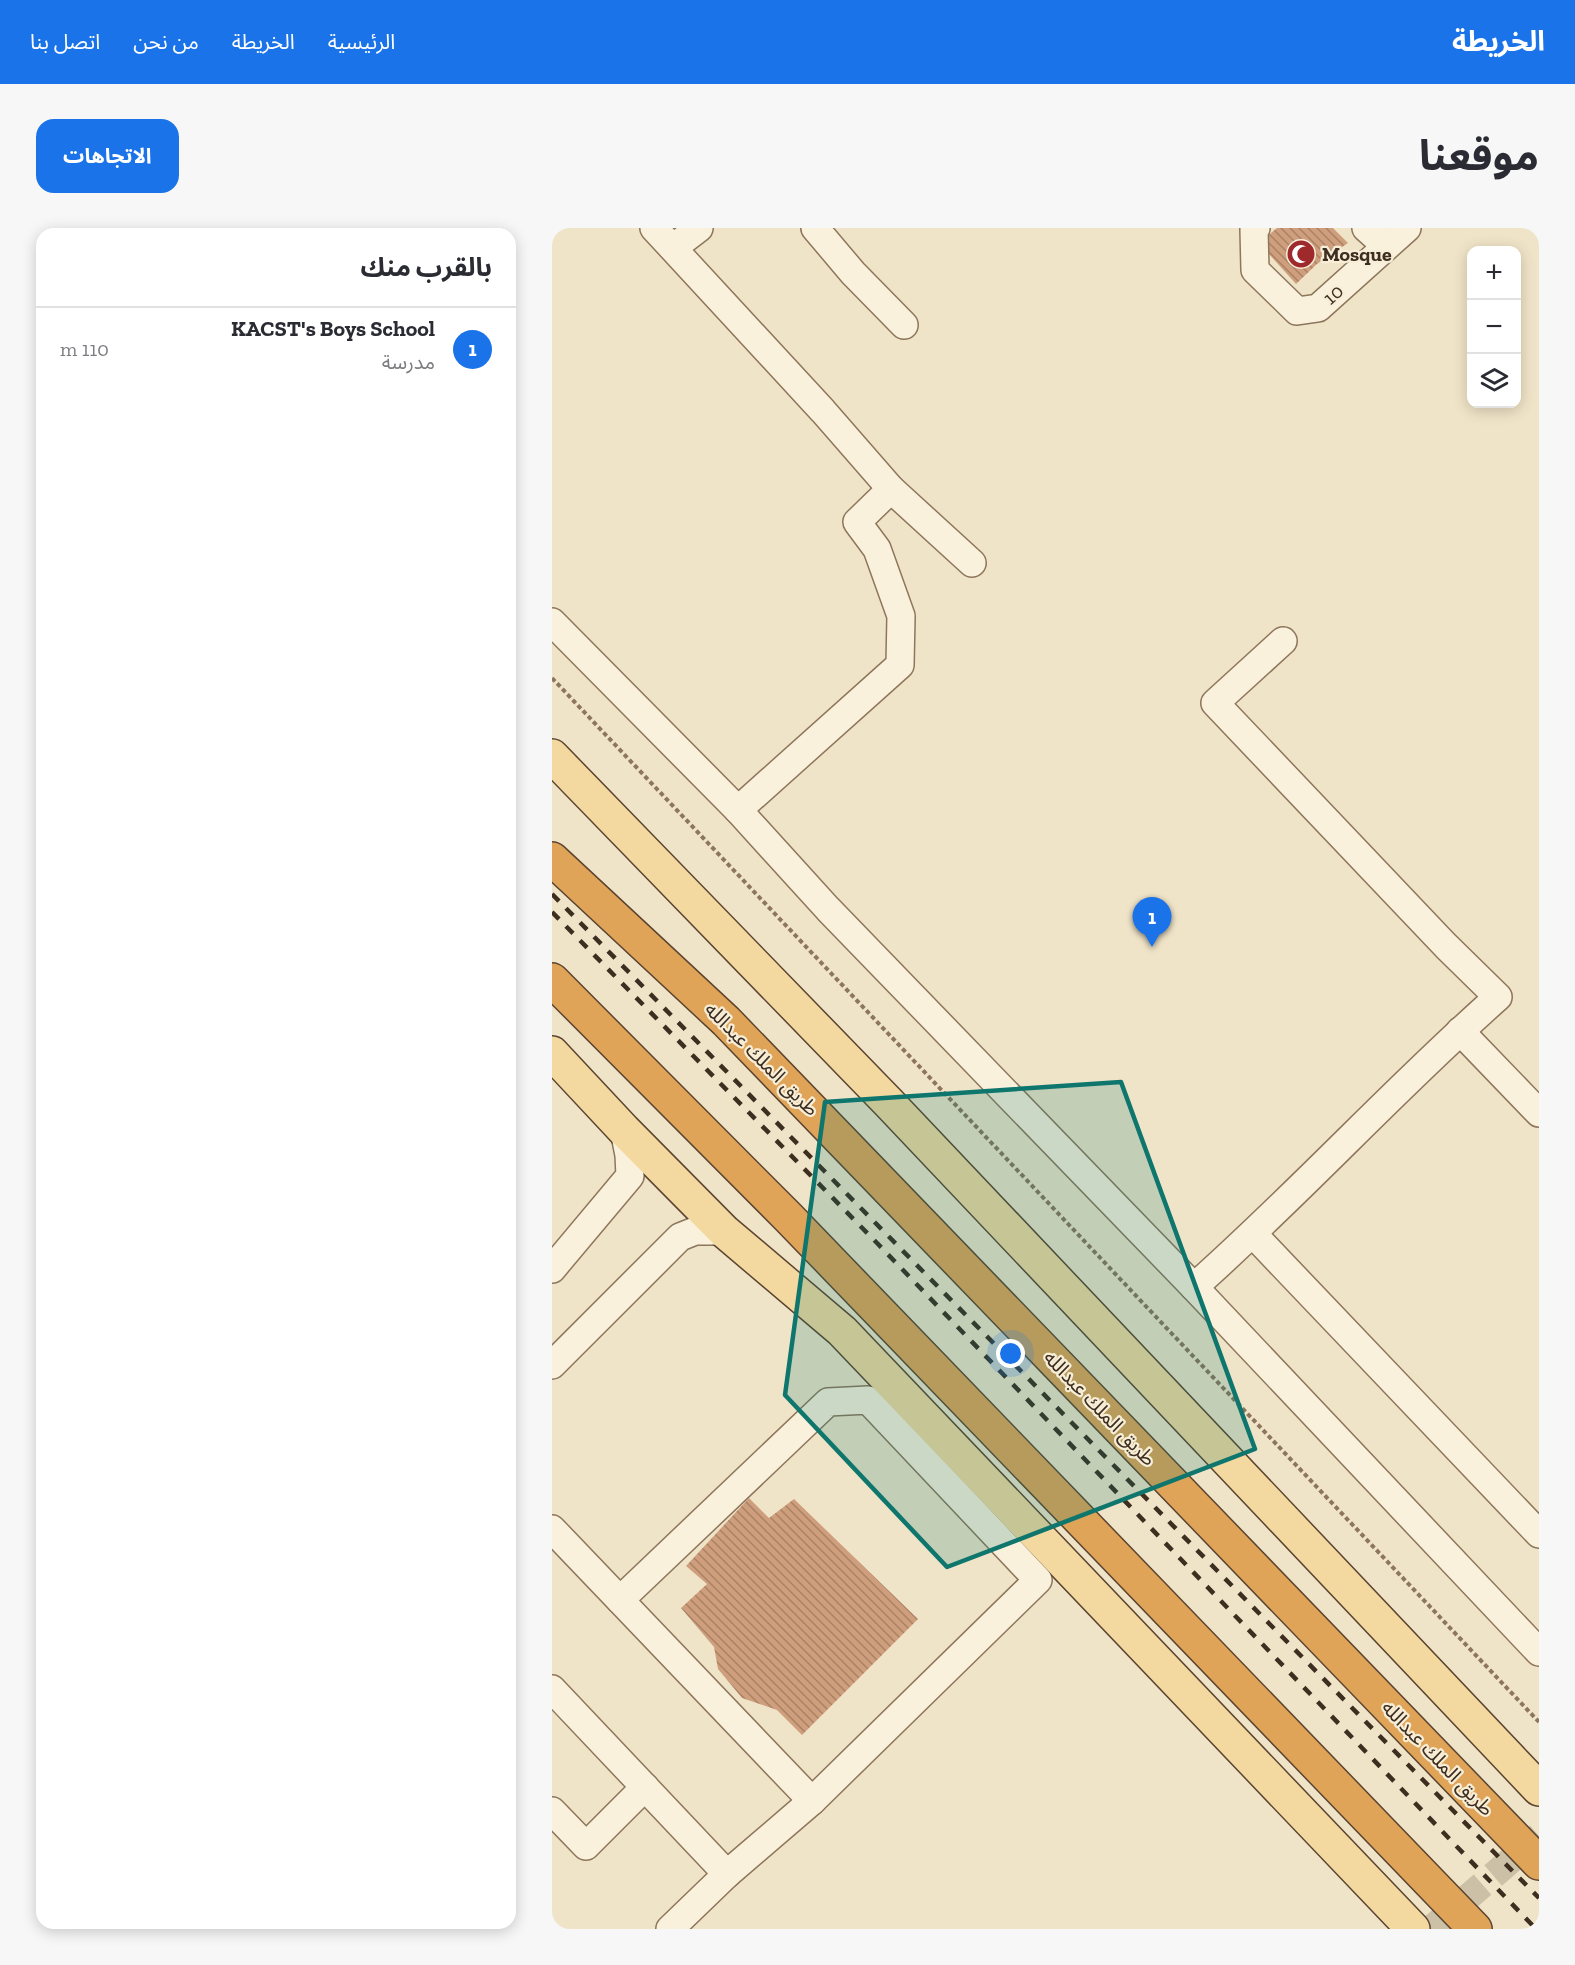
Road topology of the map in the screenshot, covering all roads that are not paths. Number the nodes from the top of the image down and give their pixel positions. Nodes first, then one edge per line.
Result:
1 (654, 228) edge
2 (699, 228) edge
3 (815, 228) edge
4 (1256, 228) edge
5 (1366, 228) edge
6 (1407, 228) edge
7 (1386, 246) junction
8 (673, 248) junction
9 (904, 326) dead end
10 (891, 489) junction
11 (972, 562) dead end
12 (552, 622) edge
13 (1282, 641) dead end
14 (552, 756) edge
15 (738, 810) junction
16 (552, 859) edge
17 (552, 980) edge
18 (1460, 1031) junction
19 (552, 1053) edge
20 (1539, 1113) edge
21 (624, 1130) junction
22 (724, 1231) junction
23 (1253, 1234) junction
24 (552, 1269) edge
25 (1194, 1287) junction
26 (552, 1365) edge
27 (552, 1529) edge
28 (1539, 1534) edge
29 (620, 1600) junction
30 (1539, 1653) edge
31 (552, 1689) edge
32 (645, 1787) junction
33 (1539, 1789) edge
34 (812, 1801) junction
35 (552, 1811) edge
36 (1539, 1863) edge
37 (727, 1874) junction
38 (670, 1929) edge
39 (1413, 1929) edge
40 (1474, 1929) edge

1 - 8 street
2 - 8 street
3 - 9 street
4 - 7 street, 10
5 - 7 street
6 - 7 street, 10
8 - 10 street
10 - 11 street
10 - 15 street
12 - 15 street
13 - 18 street
14 - 33 main road
15 - 25 street
16 - 36 highway, طريق الملك عبدالله
17 - 40 highway
18 - 20 street
18 - 23 street
19 - 21 main road
21 - 22 main road
21 - 24 street
22 - 26 street
22 - 39 main road
23 - 25 street
23 - 28 street
25 - 30 street
27 - 29 street
29 - 34 street
29 - 34 street
31 - 32 street
32 - 35 street
32 - 37 street
34 - 37 street
37 - 38 street

